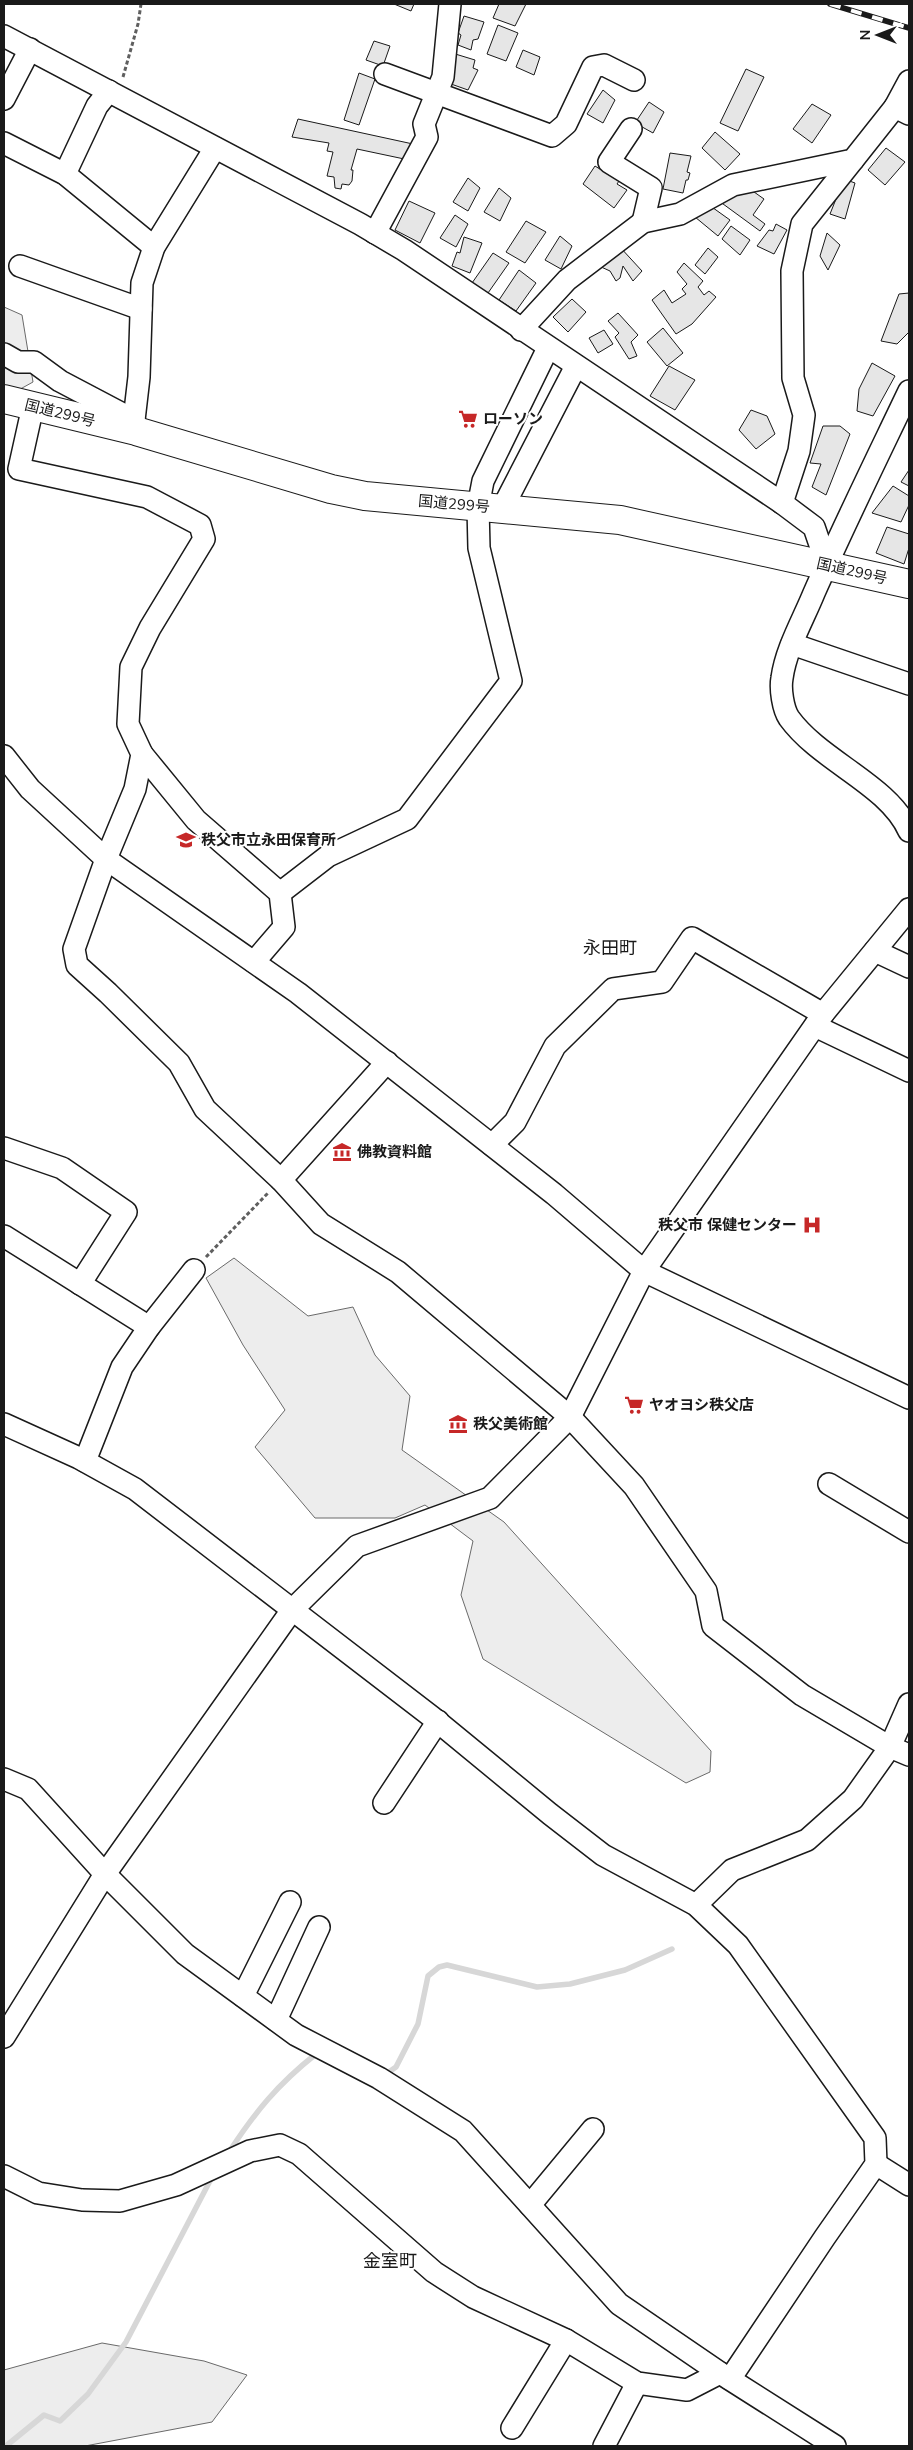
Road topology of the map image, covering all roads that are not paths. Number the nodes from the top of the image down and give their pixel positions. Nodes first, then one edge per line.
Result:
1 (450, 4) edge
2 (4, 36) edge
3 (30, 50) junction
4 (386, 74) dead end
5 (634, 80) dead end
6 (909, 81) edge
7 (113, 94) junction
8 (437, 95) junction
9 (4, 99) edge
10 (902, 111) edge
11 (630, 129) dead end
12 (4, 143) edge
13 (215, 148) junction
14 (853, 160) junction
15 (65, 174) junction
16 (643, 222) junction
17 (375, 233) junction
18 (154, 247) junction
19 (20, 266) dead end
20 (141, 310) junction
21 (521, 330) junction
22 (548, 348) junction
23 (4, 354) edge
24 (576, 366) junction
25 (909, 391) edge
26 (4, 399) edge
27 (33, 406) junction
28 (135, 425) junction
29 (782, 503) junction
30 (490, 508) junction
31 (827, 565) junction
32 (909, 584) edge
33 (792, 644) junction
34 (909, 684) edge
35 (142, 754) junction
36 (4, 756) edge
37 (909, 831) edge
38 (106, 859) junction
39 (280, 893) junction
40 (909, 909) edge
41 (875, 951) junction
42 (254, 962) junction
43 (909, 967) edge
44 (819, 1020) junction
45 (387, 1062) junction
46 (909, 1071) edge
47 (492, 1145) junction
48 (4, 1148) edge
49 (281, 1180) junction
50 (4, 1236) edge
51 (194, 1270) road end
52 (644, 1271) junction
53 (80, 1284) junction
54 (149, 1327) junction
55 (909, 1398) edge
56 (570, 1417) junction
57 (4, 1424) edge
58 (85, 1461) junction
59 (829, 1484) dead end
60 (909, 1532) edge
61 (292, 1610) junction
62 (909, 1704) edge
63 (438, 1721) junction
64 (900, 1751) edge
65 (4, 1780) edge
66 (384, 1804) dead end
67 (105, 1874) junction
68 (290, 1902) dead end
69 (696, 1905) junction
70 (319, 1927) dead end
71 (243, 1996) junction
72 (276, 2020) junction
73 (4, 2037) edge
74 (593, 2129) dead end
75 (876, 2164) junction
76 (4, 2176) edge
77 (909, 2185) edge
78 (530, 2205) junction
79 (566, 2340) junction
80 (725, 2376) junction
81 (637, 2383) junction
82 (512, 2428) dead end
83 (604, 2446) edge
84 (834, 2446) edge

1 - 8 street
2 - 3 street
3 - 7 street
3 - 9 street
4 - 8 street
5 - 8 street
6 - 10 street
7 - 13 street
7 - 15 street
8 - 17 street
10 - 14 street
11 - 16 street
12 - 15 street
13 - 17 street
13 - 18 street
14 - 16 street
14 - 29 street
15 - 18 street
16 - 21 street
17 - 21 street
18 - 20 street
19 - 20 street
20 - 28 street
21 - 22 street
22 - 24 street
22 - 30 street
23 - 28 street
24 - 29 street
24 - 30 street
25 - 31 street
26 - 27 highway, 国道299号
27 - 28 highway, 国道299号
27 - 35 street
28 - 30 highway, 国道299号
29 - 31 street
30 - 31 highway, 国道299号
30 - 39 street
31 - 32 highway, 国道299号
31 - 33 street
33 - 34 street
33 - 37 street
35 - 38 street
35 - 39 street
36 - 38 street
38 - 42 street
38 - 49 street
39 - 42 street
40 - 41 street
41 - 43 street
41 - 44 street
42 - 45 street
44 - 46 street
44 - 47 street
44 - 52 street
45 - 47 street
45 - 49 street
47 - 52 street
48 - 53 street
49 - 56 street
50 - 53 street
51 - 54 street
52 - 55 street
52 - 56 street
53 - 54 street
54 - 58 street
56 - 61 street
56 - 64 street
57 - 58 street
58 - 61 street
59 - 60 street
61 - 63 street
61 - 67 street
62 - 64 street
63 - 66 street
63 - 69 street
64 - 69 street
65 - 67 street
67 - 71 street
67 - 73 street
68 - 71 street
69 - 75 street
70 - 72 street
71 - 72 street
72 - 78 street
74 - 78 street
75 - 77 street
75 - 80 street
76 - 79 street
78 - 80 street
79 - 81 street
79 - 82 street
80 - 81 street
80 - 84 street
81 - 83 street

